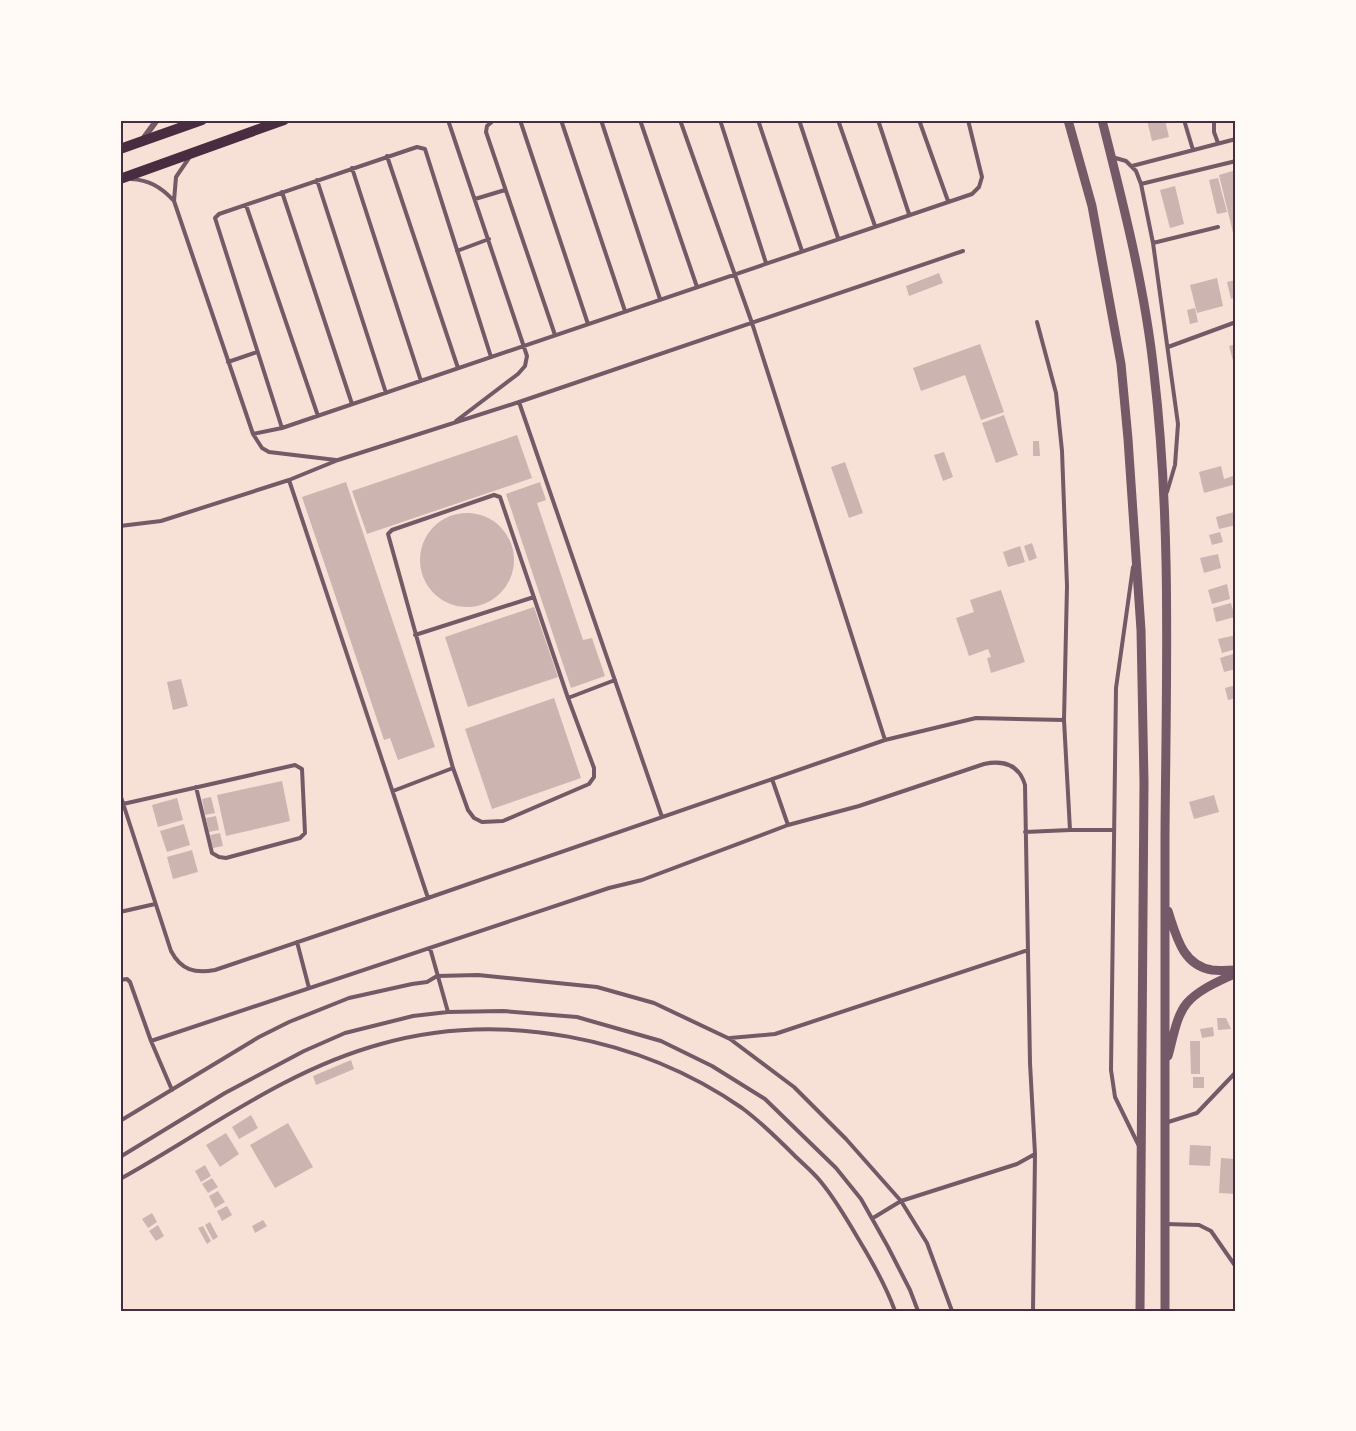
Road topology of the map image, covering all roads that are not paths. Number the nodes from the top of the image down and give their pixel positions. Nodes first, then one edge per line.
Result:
1 (157, 120) edge
2 (201, 120) edge
3 (284, 120) edge
4 (448, 120) edge
5 (494, 120) edge
6 (520, 120) edge
7 (561, 120) edge
8 (601, 120) edge
9 (640, 120) edge
10 (680, 120) edge
11 (720, 120) edge
12 (758, 120) edge
13 (799, 120) edge
14 (838, 120) edge
15 (878, 120) edge
16 (920, 120) edge
17 (968, 120) edge
18 (1068, 120) edge
19 (1102, 120) edge
20 (1184, 120) edge
21 (1214, 120) edge
22 (1236, 139) edge
23 (140, 141) junction
24 (1218, 143) junction
25 (120, 148) edge
26 (199, 150) junction
27 (1193, 150) junction
28 (387, 156) junction
29 (1112, 157) junction
30 (1236, 160) edge
31 (1132, 166) junction
32 (352, 168) junction
33 (120, 179) edge
34 (317, 180) junction
35 (1141, 184) junction
36 (505, 190) junction
37 (282, 192) junction
38 (475, 199) junction
39 (174, 201) junction
40 (948, 201) junction
41 (246, 205) junction
42 (909, 214) junction
43 (875, 226) junction
44 (1218, 227) dead end
45 (838, 238) junction
46 (489, 240) junction
47 (1153, 243) junction
48 (457, 250) junction
49 (802, 251) junction
50 (963, 251) dead end
51 (766, 263) junction
52 (734, 274) junction
53 (697, 287) junction
54 (660, 299) junction
55 (625, 311) junction
56 (1037, 322) dead end
57 (1236, 322) edge
58 (752, 323) junction
59 (588, 324) junction
60 (555, 335) junction
61 (524, 346) junction
62 (1168, 347) junction
63 (257, 352) junction
64 (491, 357) junction
65 (228, 362) junction
66 (458, 368) junction
67 (421, 381) junction
68 (386, 393) junction
69 (519, 402) junction
70 (352, 405) junction
71 (318, 416) junction
72 (453, 423) junction
73 (282, 428) junction
74 (253, 434) junction
75 (338, 460) junction
76 (289, 480) junction
77 (1163, 504) junction
78 (120, 526) edge
79 (1136, 552) junction
80 (534, 597) junction
81 (415, 635) junction
82 (615, 680) junction
83 (568, 698) junction
84 (1064, 720) junction
85 (885, 740) junction
86 (453, 768) junction
87 (772, 779) junction
88 (196, 788) junction
89 (393, 791) junction
90 (120, 794) edge
91 (123, 804) junction
92 (662, 817) junction
93 (788, 825) junction
94 (1070, 830) junction
95 (1113, 830) junction
96 (1025, 832) junction
97 (428, 898) junction
98 (1165, 902) junction
99 (155, 904) junction
100 (120, 912) edge
101 (297, 942) junction
102 (430, 948) junction
103 (1028, 950) junction
104 (1236, 971) edge
105 (437, 976) junction
106 (120, 980) edge
107 (309, 988) junction
108 (448, 1012) junction
109 (730, 1039) junction
110 (151, 1041) junction
111 (1164, 1067) junction
112 (1236, 1072) edge
113 (172, 1090) junction
114 (120, 1121) edge
115 (1164, 1123) junction
116 (1140, 1149) junction
117 (1035, 1154) junction
118 (120, 1157) edge
119 (120, 1179) edge
120 (901, 1201) junction
121 (873, 1218) junction
122 (1165, 1224) junction
123 (1236, 1267) edge
124 (895, 1311) edge
125 (918, 1311) edge
126 (952, 1311) edge
127 (1034, 1311) edge
128 (1140, 1311) edge
129 (1165, 1311) edge

1 - 23 street
2 - 23 main road
3 - 26 main road
4 - 38 lane
5 - 36 lane
6 - 59 lane
7 - 55 lane
8 - 54 lane
9 - 53 lane
10 - 52 lane
11 - 51 lane
12 - 49 lane
13 - 45 lane
14 - 43 lane
15 - 42 lane
16 - 40 lane
17 - 40 lane
18 - 79 street
19 - 29 street
20 - 27 lane
21 - 24 lane
22 - 24 lane
23 - 25 main road
24 - 27 lane
26 - 33 main road
26 - 39 lane
27 - 31 lane
28 - 32 lane
28 - 48 lane
28 - 66 lane
29 - 31 lane
29 - 77 street
30 - 35 lane
31 - 35 lane
32 - 34 lane
32 - 67 lane
33 - 39 lane
34 - 37 lane
34 - 68 lane
35 - 47 lane
36 - 38 lane
36 - 60 lane
37 - 41 lane
37 - 70 lane
38 - 46 lane
39 - 65 lane
40 - 42 lane
41 - 63 lane
41 - 71 lane
42 - 43 lane
43 - 45 lane
44 - 47 lane
45 - 49 lane
46 - 48 lane
46 - 61 lane
47 - 62 lane
48 - 64 lane
49 - 51 lane
50 - 58 lane
51 - 52 lane
52 - 53 lane
52 - 58 lane
53 - 54 lane
54 - 55 lane
55 - 59 lane
56 - 84 lane
57 - 62 lane
58 - 69 lane
58 - 85 lane
59 - 60 lane
60 - 61 lane
61 - 64 lane
61 - 72 lane
62 - 77 lane
63 - 65 lane
63 - 73 lane
64 - 66 lane
65 - 74 lane
66 - 67 lane
67 - 68 lane
68 - 70 lane
69 - 72 lane
69 - 82 lane
70 - 71 lane
71 - 73 lane
72 - 75 lane
73 - 74 lane
74 - 75 lane
75 - 76 lane
76 - 78 lane
76 - 89 lane
77 - 98 street
79 - 95 lane
79 - 116 street
80 - 81 lane
80 - 81 lane
80 - 83 lane
81 - 86 lane
82 - 83 lane
82 - 92 lane
83 - 86 lane
84 - 85 lane
84 - 94 lane
85 - 87 lane
86 - 89 lane
87 - 92 lane
87 - 93 lane
88 - 88 lane
88 - 91 lane
89 - 97 lane
90 - 91 lane
91 - 99 lane
92 - 97 lane
93 - 96 lane
93 - 102 lane
94 - 95 lane
94 - 96 lane
95 - 116 lane
96 - 103 lane
97 - 101 lane
98 - 104 street
98 - 111 street
99 - 100 lane
99 - 101 lane
101 - 107 lane
102 - 105 lane
102 - 107 lane
103 - 109 lane
103 - 117 lane
104 - 111 street
105 - 108 lane
105 - 109 lane
105 - 113 lane
106 - 110 lane
107 - 110 lane
108 - 118 lane
108 - 121 lane
109 - 120 lane
110 - 113 lane
111 - 115 street
112 - 115 lane
113 - 114 lane
115 - 122 street
116 - 128 street
117 - 120 lane
117 - 127 lane
119 - 124 lane
120 - 121 lane
120 - 126 lane
121 - 125 lane
122 - 123 lane
122 - 129 street

